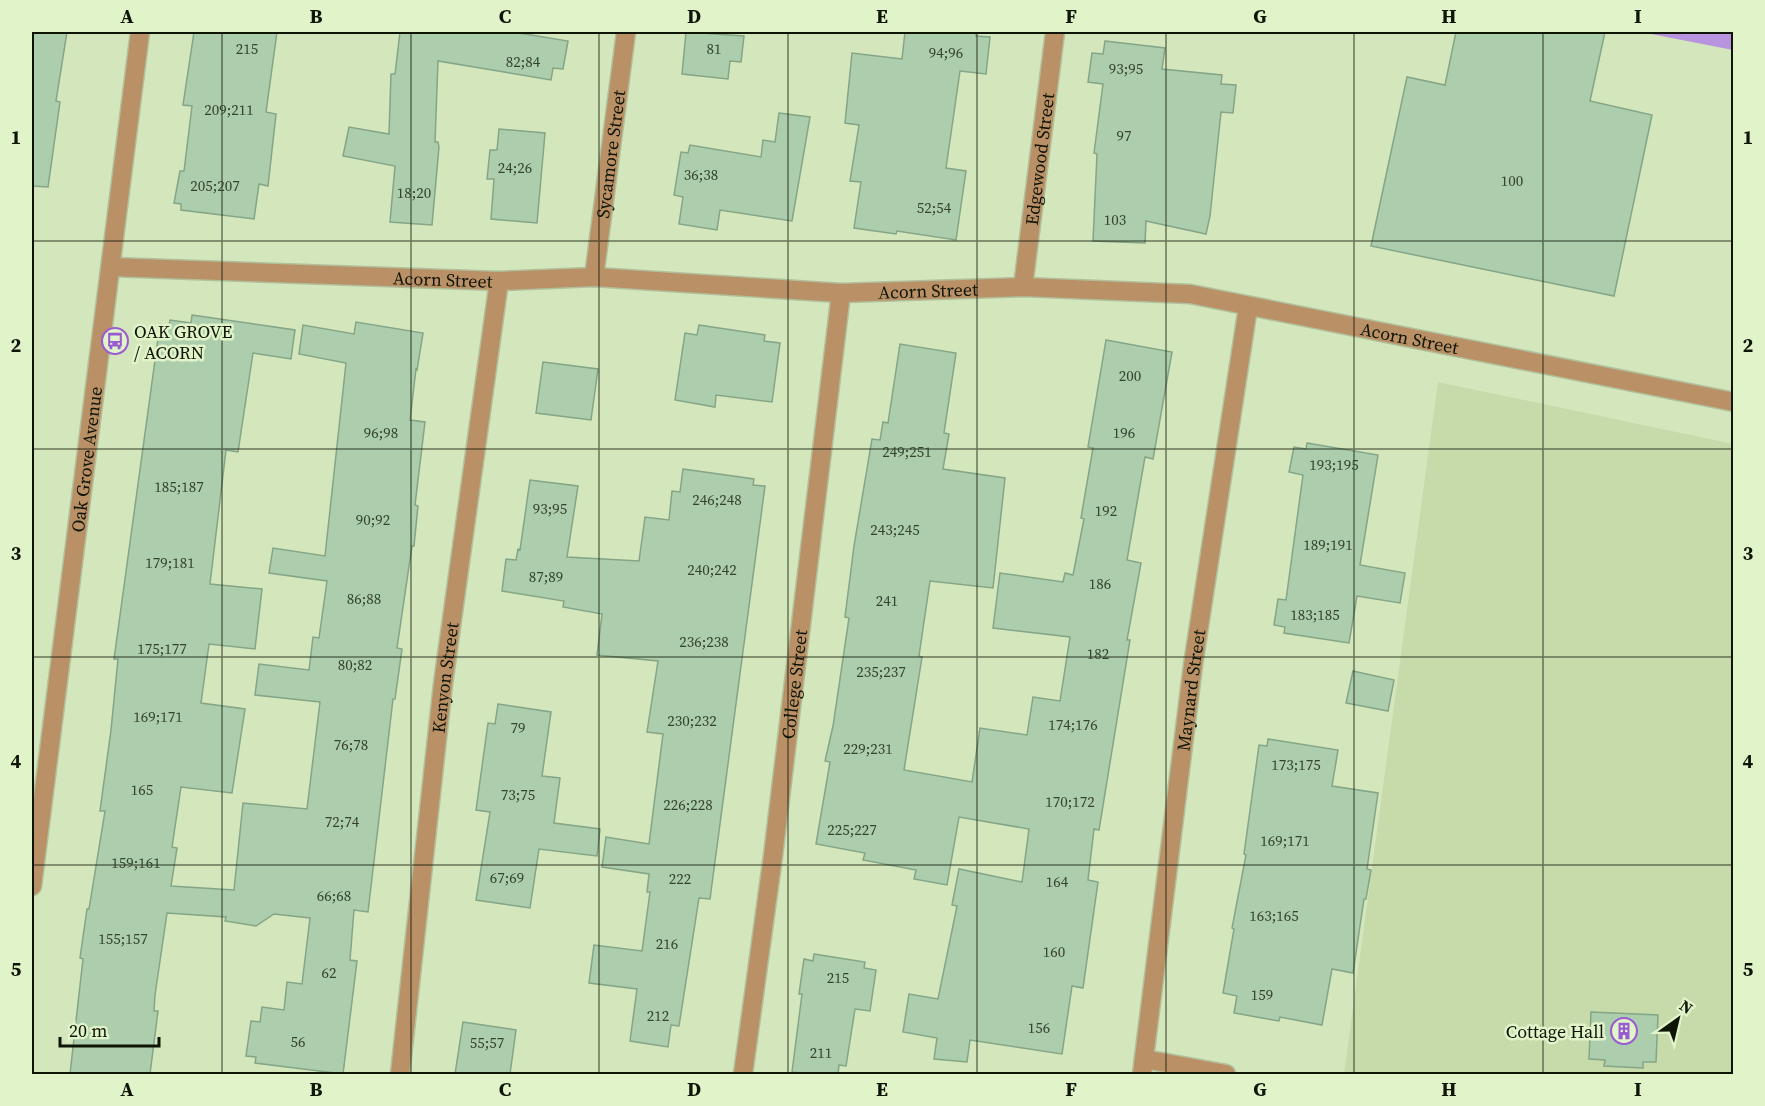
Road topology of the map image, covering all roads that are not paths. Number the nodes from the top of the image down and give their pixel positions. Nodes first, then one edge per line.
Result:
1 (140, 32) edge
2 (626, 32) edge
3 (1055, 32) edge
4 (111, 267) junction
5 (594, 277) junction
6 (499, 281) junction
7 (1023, 287) junction
8 (841, 293) junction
9 (1248, 307) junction
10 (1734, 402) edge
11 (32, 886) edge
12 (1143, 1067) edge
13 (400, 1074) edge
14 (743, 1074) edge
15 (1226, 1074) edge

1 - 4 street, Oak Grove Avenue
2 - 5 street, Sycamore Street
3 - 7 street, Edgewood Street
4 - 6 street, Acorn Street
4 - 11 street, Oak Grove Avenue
5 - 6 street, Acorn Street
5 - 8 street, Acorn Street
6 - 13 street, Kenyon Street
7 - 8 street, Acorn Street
7 - 9 street, Acorn Street
8 - 14 street, College Street
9 - 10 street, Acorn Street
9 - 12 street, Maynard Street
12 - 15 street

